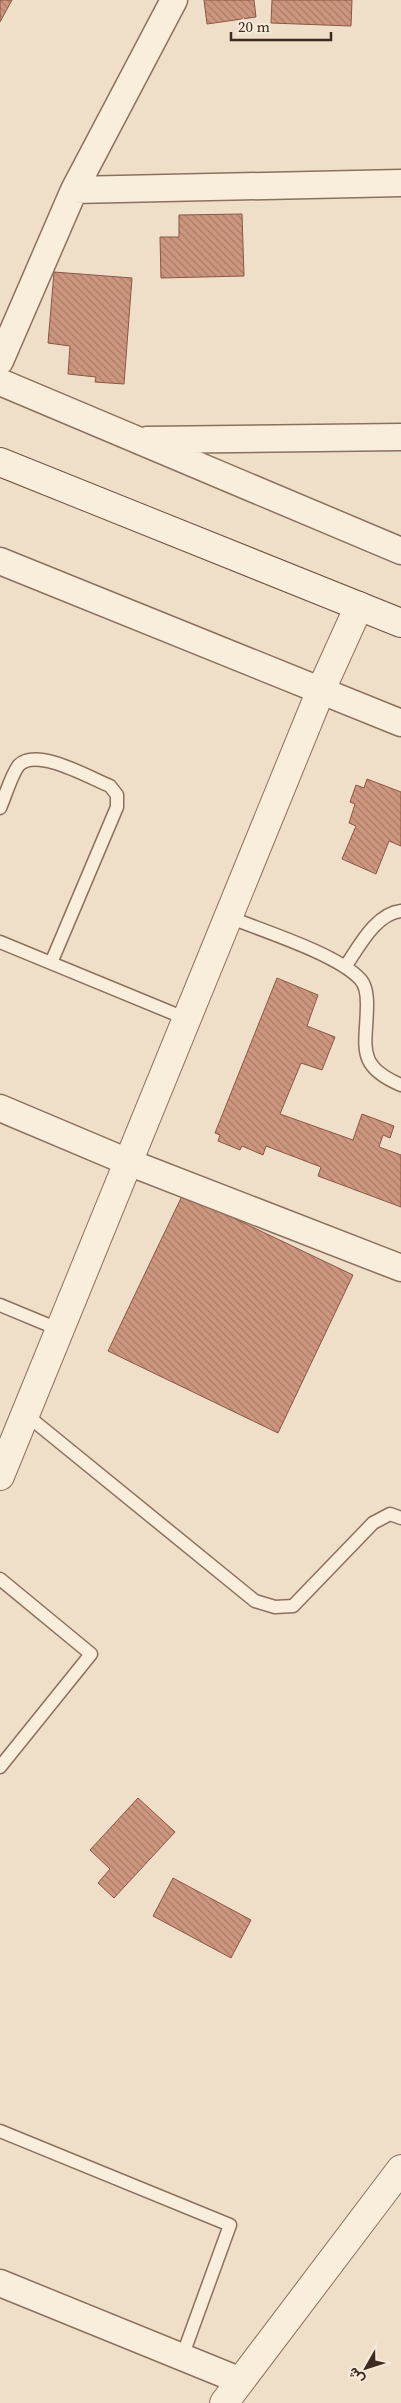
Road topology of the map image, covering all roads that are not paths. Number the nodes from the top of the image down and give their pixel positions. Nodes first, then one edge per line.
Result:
1 (169, 2) edge
2 (401, 184) edge
3 (74, 190) junction
4 (0, 361) edge
5 (0, 382) edge
6 (401, 438) edge
7 (135, 440) junction
8 (0, 462) edge
9 (401, 551) edge
10 (0, 560) edge
11 (359, 606) junction
12 (401, 623) edge
13 (321, 690) junction
14 (401, 723) edge
15 (0, 808) edge
16 (401, 910) edge
17 (229, 918) junction
18 (0, 942) edge
19 (51, 963) junction
20 (345, 967) junction
21 (187, 1019) junction
22 (401, 1085) edge
23 (0, 1108) edge
24 (128, 1162) junction
25 (401, 1268) edge
26 (0, 1305) edge
27 (58, 1330) junction
28 (24, 1413) junction
29 (0, 1476) edge
30 (401, 1518) edge
31 (0, 1579) edge
32 (0, 1767) edge
33 (0, 2131) edge
34 (401, 2169) edge
35 (0, 2283) edge
36 (182, 2357) junction
37 (241, 2381) junction
38 (224, 2403) edge

1 - 3 street
2 - 3 street
3 - 4 street
5 - 7 street
6 - 7 street
7 - 9 street
8 - 11 street
10 - 13 street
11 - 12 street
11 - 13 street
13 - 14 street
13 - 17 street
15 - 19 lane
16 - 20 lane
17 - 20 lane
17 - 21 street
18 - 19 lane
19 - 21 lane
20 - 22 lane
21 - 24 street
23 - 24 street
24 - 25 street
24 - 27 street
26 - 27 lane
27 - 28 street
28 - 29 street
28 - 30 lane
31 - 32 lane
33 - 36 lane
34 - 37 street
35 - 36 street
36 - 37 street
37 - 38 street

